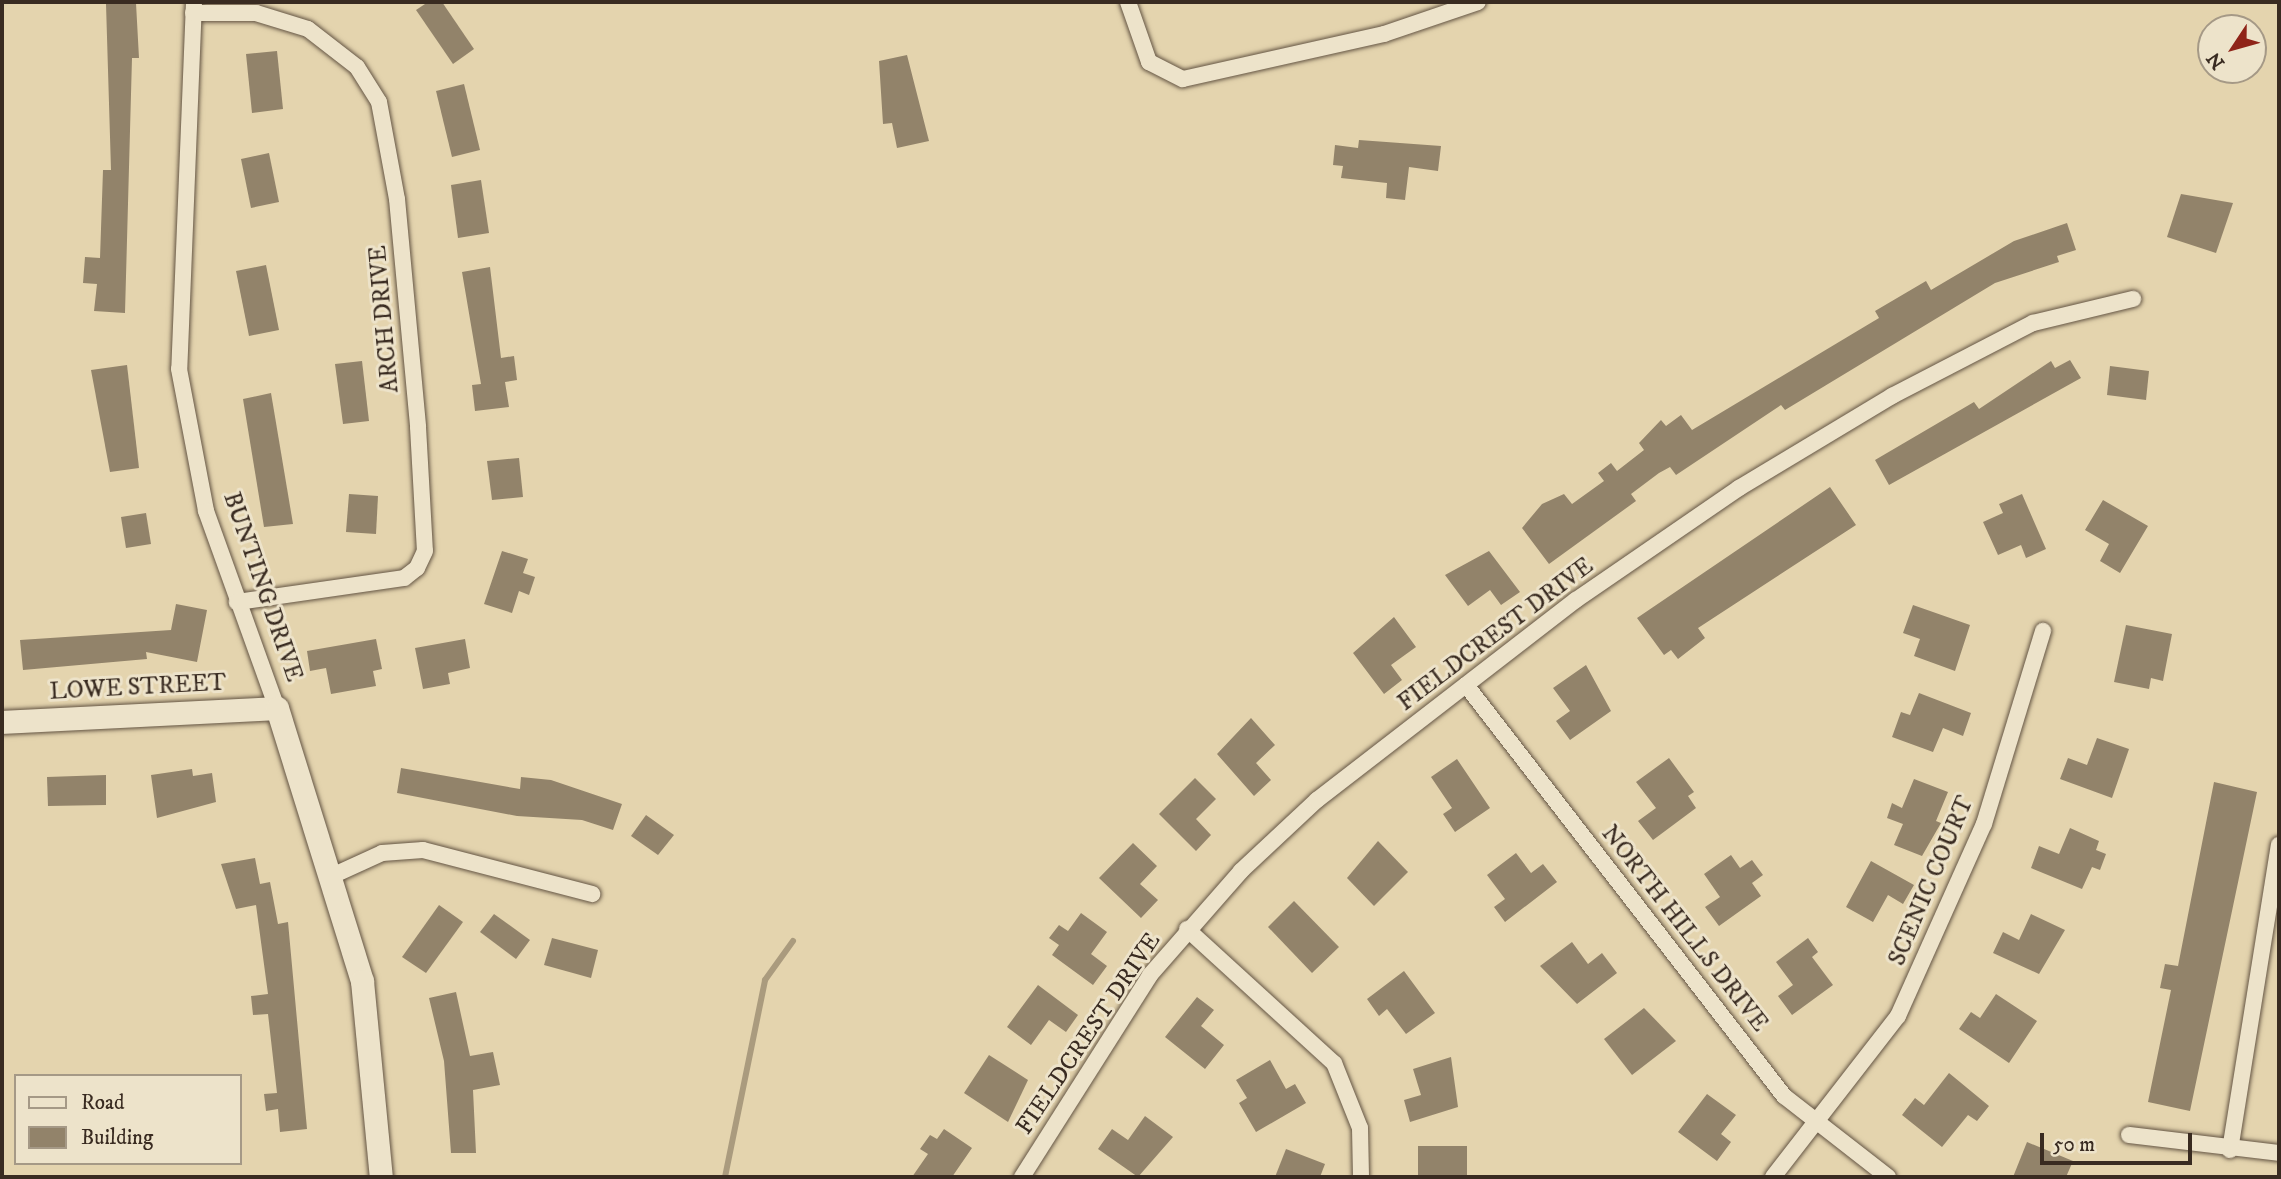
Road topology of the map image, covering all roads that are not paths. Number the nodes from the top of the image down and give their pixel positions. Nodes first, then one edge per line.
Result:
1 (1128, 2) edge
2 (1478, 2) edge
3 (193, 7) edge
4 (1417, 10) edge
5 (2133, 299) dead end
6 (237, 602) junction
7 (2043, 631) dead end
8 (1466, 685) junction
9 (277, 708) junction
10 (2, 722) edge
11 (2279, 845) edge
12 (334, 875) junction
13 (592, 894) dead end
14 (1188, 929) junction
15 (1812, 1122) junction
16 (2129, 1135) dead end
17 (2230, 1150) junction
18 (2279, 1153) edge
19 (381, 1177) edge
20 (1022, 1177) edge
21 (1361, 1177) edge
22 (1773, 1177) edge
23 (1888, 1177) edge

1 - 4 street
2 - 4 street
3 - 6 street, BUNTING DRIVE
3 - 6 street, ARCH DRIVE
5 - 8 street, FIELDCREST DRIVE
6 - 9 street, BUNTING DRIVE
7 - 15 street, SCENIC COURT
8 - 14 street, FIELDCREST DRIVE
8 - 15 street, NORTH HILLS DRIVE
9 - 10 street, LOWE STREET
9 - 12 street, BUNTING DRIVE
11 - 17 street
12 - 13 street
12 - 19 street, BUNTING DRIVE
14 - 20 street, FIELDCREST DRIVE
14 - 21 street
15 - 22 street, SCENIC COURT
15 - 23 street, NORTH HILLS DRIVE
16 - 17 street
17 - 18 street

